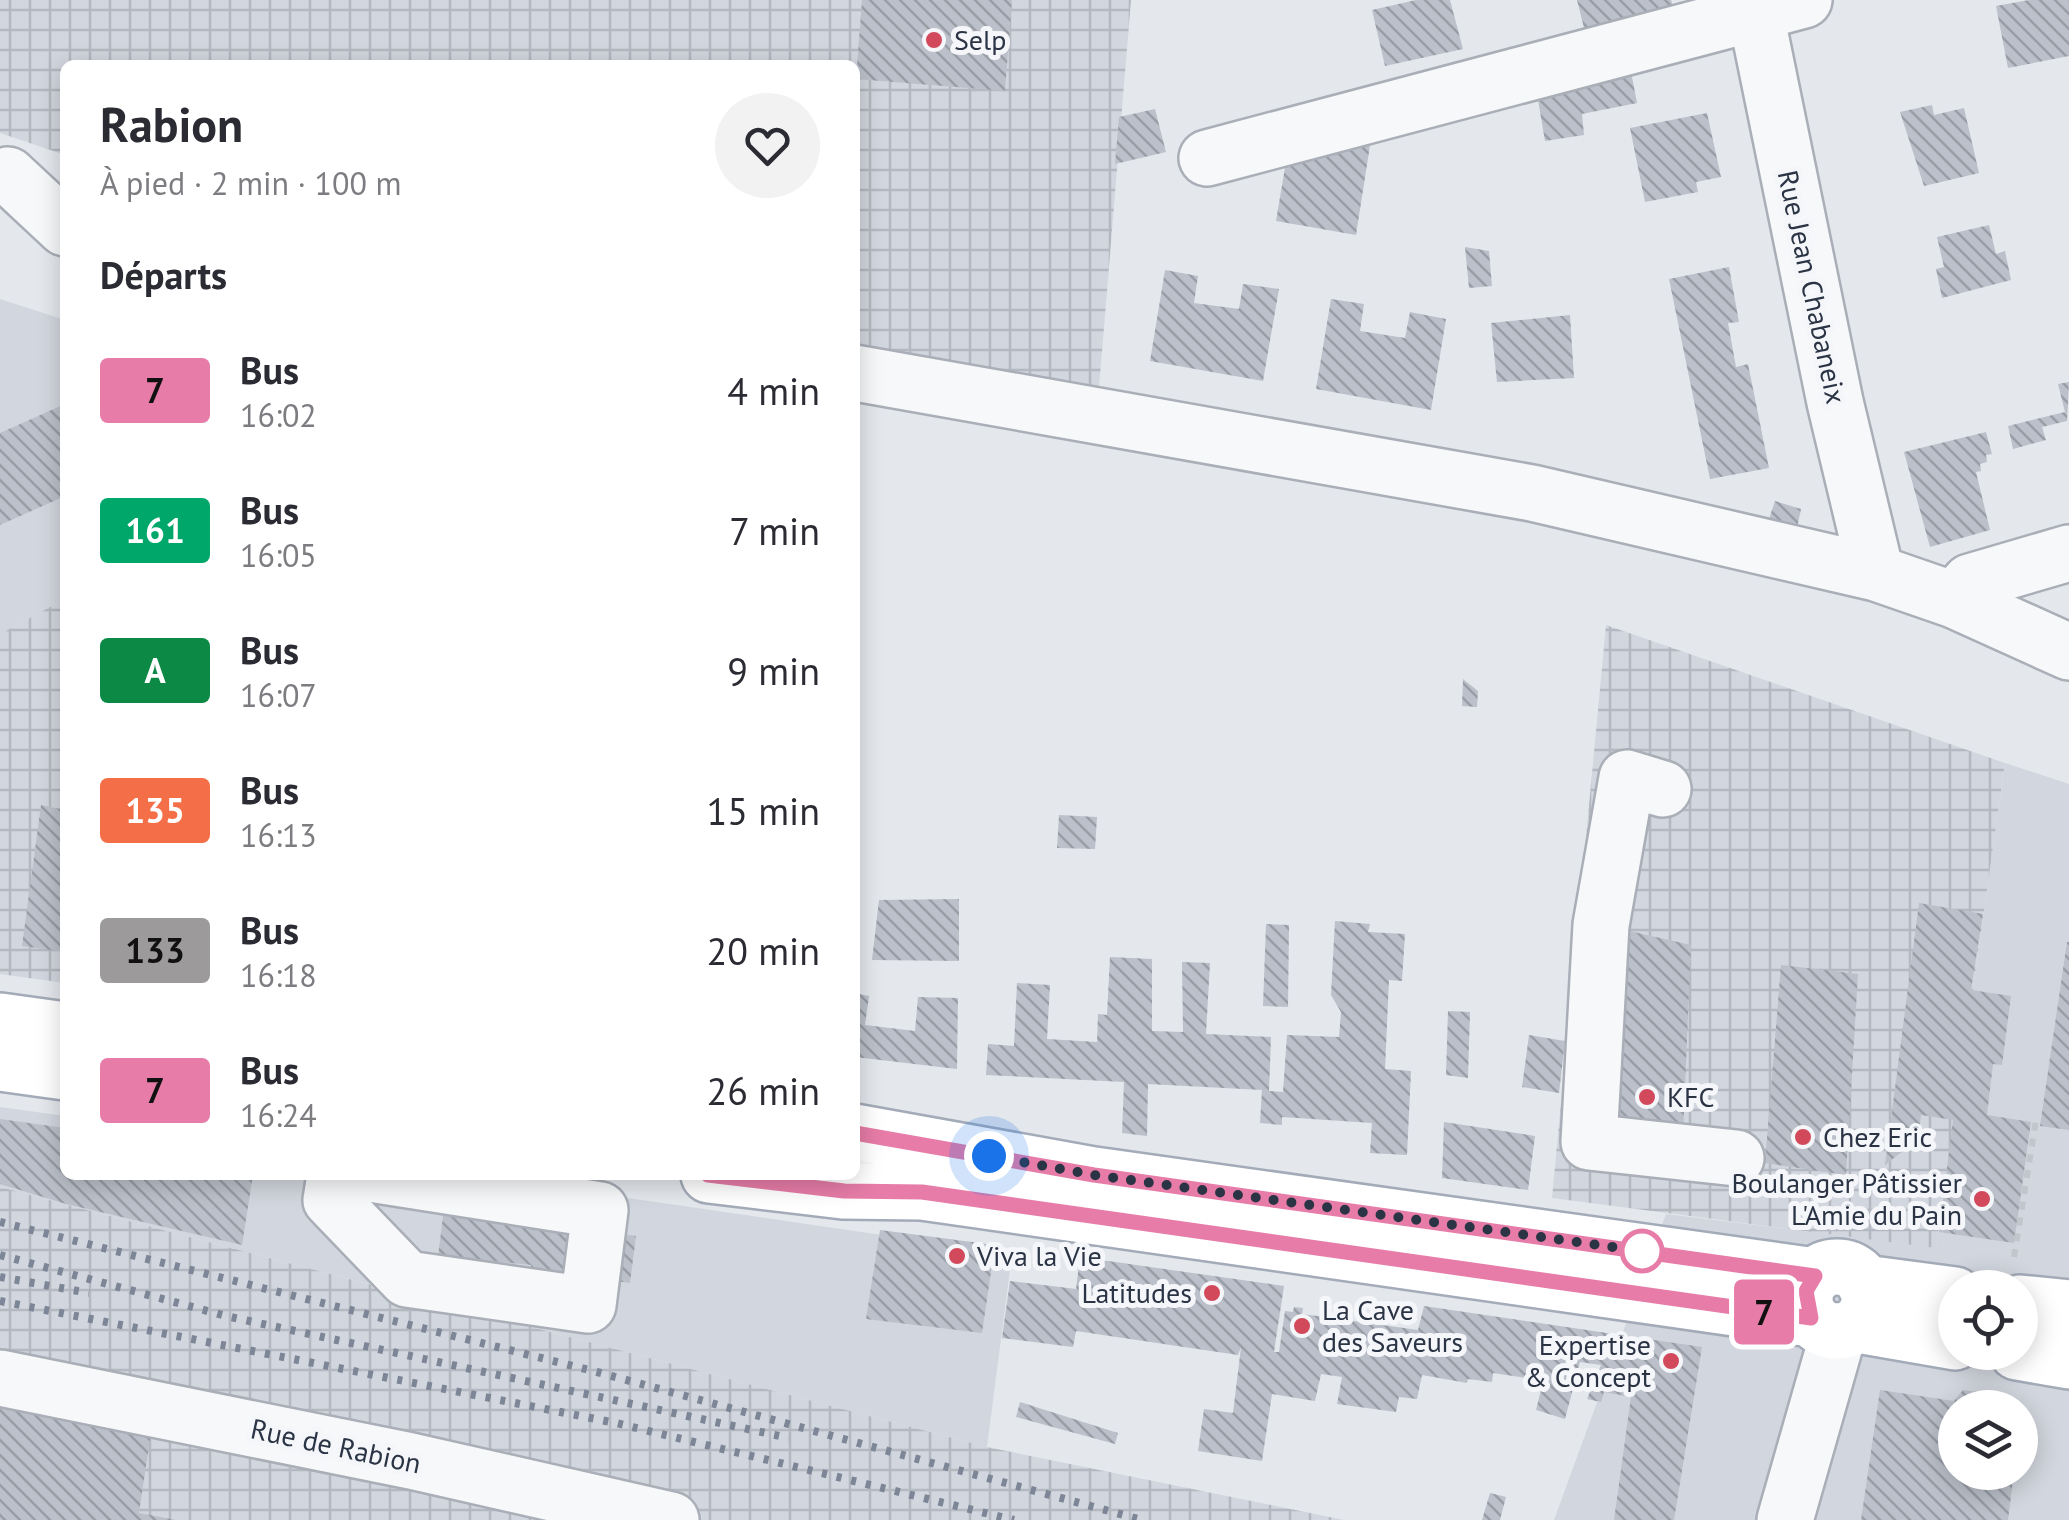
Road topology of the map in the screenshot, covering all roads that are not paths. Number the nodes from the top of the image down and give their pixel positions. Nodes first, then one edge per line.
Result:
1 (1771, 5) edge
2 (1208, 158) dead end
3 (4, 174) edge
4 (60, 193) edge
5 (60, 224) edge
6 (860, 374) edge
7 (2069, 553) edge
8 (1876, 573) junction
9 (1954, 600) junction
10 (2069, 652) edge
11 (1663, 789) dead end
12 (0, 1022) edge
13 (60, 1029) edge
14 (0, 1040) edge
15 (60, 1049) edge
16 (0, 1063) edge
17 (60, 1071) edge
18 (860, 1155) edge
19 (1736, 1158) dead end
20 (334, 1180) edge
21 (441, 1180) edge
22 (606, 1193) edge
23 (1938, 1297) edge
24 (1837, 1307) junction
25 (1938, 1337) edge
26 (0, 1378) edge
27 (671, 1520) edge
28 (1785, 1520) edge

1 - 2 street
1 - 8 street, Rue Jean Chabaneix
3 - 4 street
3 - 5 street
6 - 8 street
7 - 9 street
8 - 9 street
9 - 10 street
11 - 19 street
12 - 13 main road
14 - 15 street
16 - 17 main road
18 - 24 main road
18 - 24 main road
20 - 22 street
21 - 22 street
23 - 24 main road
24 - 25 main road
24 - 28 street
26 - 27 street, Rue de Rabion

